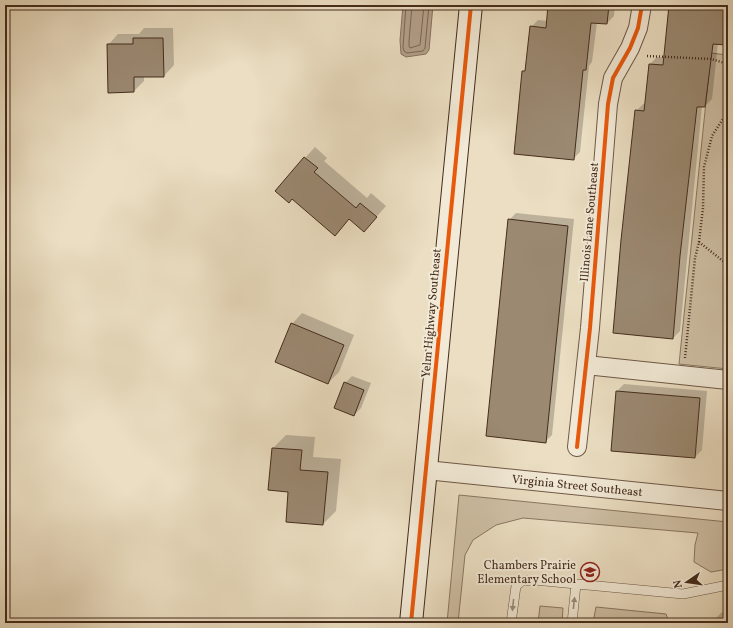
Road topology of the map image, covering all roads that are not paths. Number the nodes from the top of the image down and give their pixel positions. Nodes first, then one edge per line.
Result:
1 (471, 5) edge
2 (642, 5) edge
3 (586, 365) junction
4 (728, 380) edge
5 (578, 447) dead end
6 (426, 470) junction
7 (728, 501) edge
8 (576, 584) junction
9 (728, 585) edge
10 (411, 623) edge
11 (511, 623) edge
12 (572, 623) edge

1 - 6 main road, Yelm Highway Southeast
2 - 3 street, Illinois Lane Southeast
3 - 4 street
3 - 5 street, Illinois Lane Southeast
6 - 7 street, Virginia Street Southeast
6 - 10 main road, Yelm Highway Southeast
8 - 9 lane
8 -> 11 lane
12 -> 8 lane

